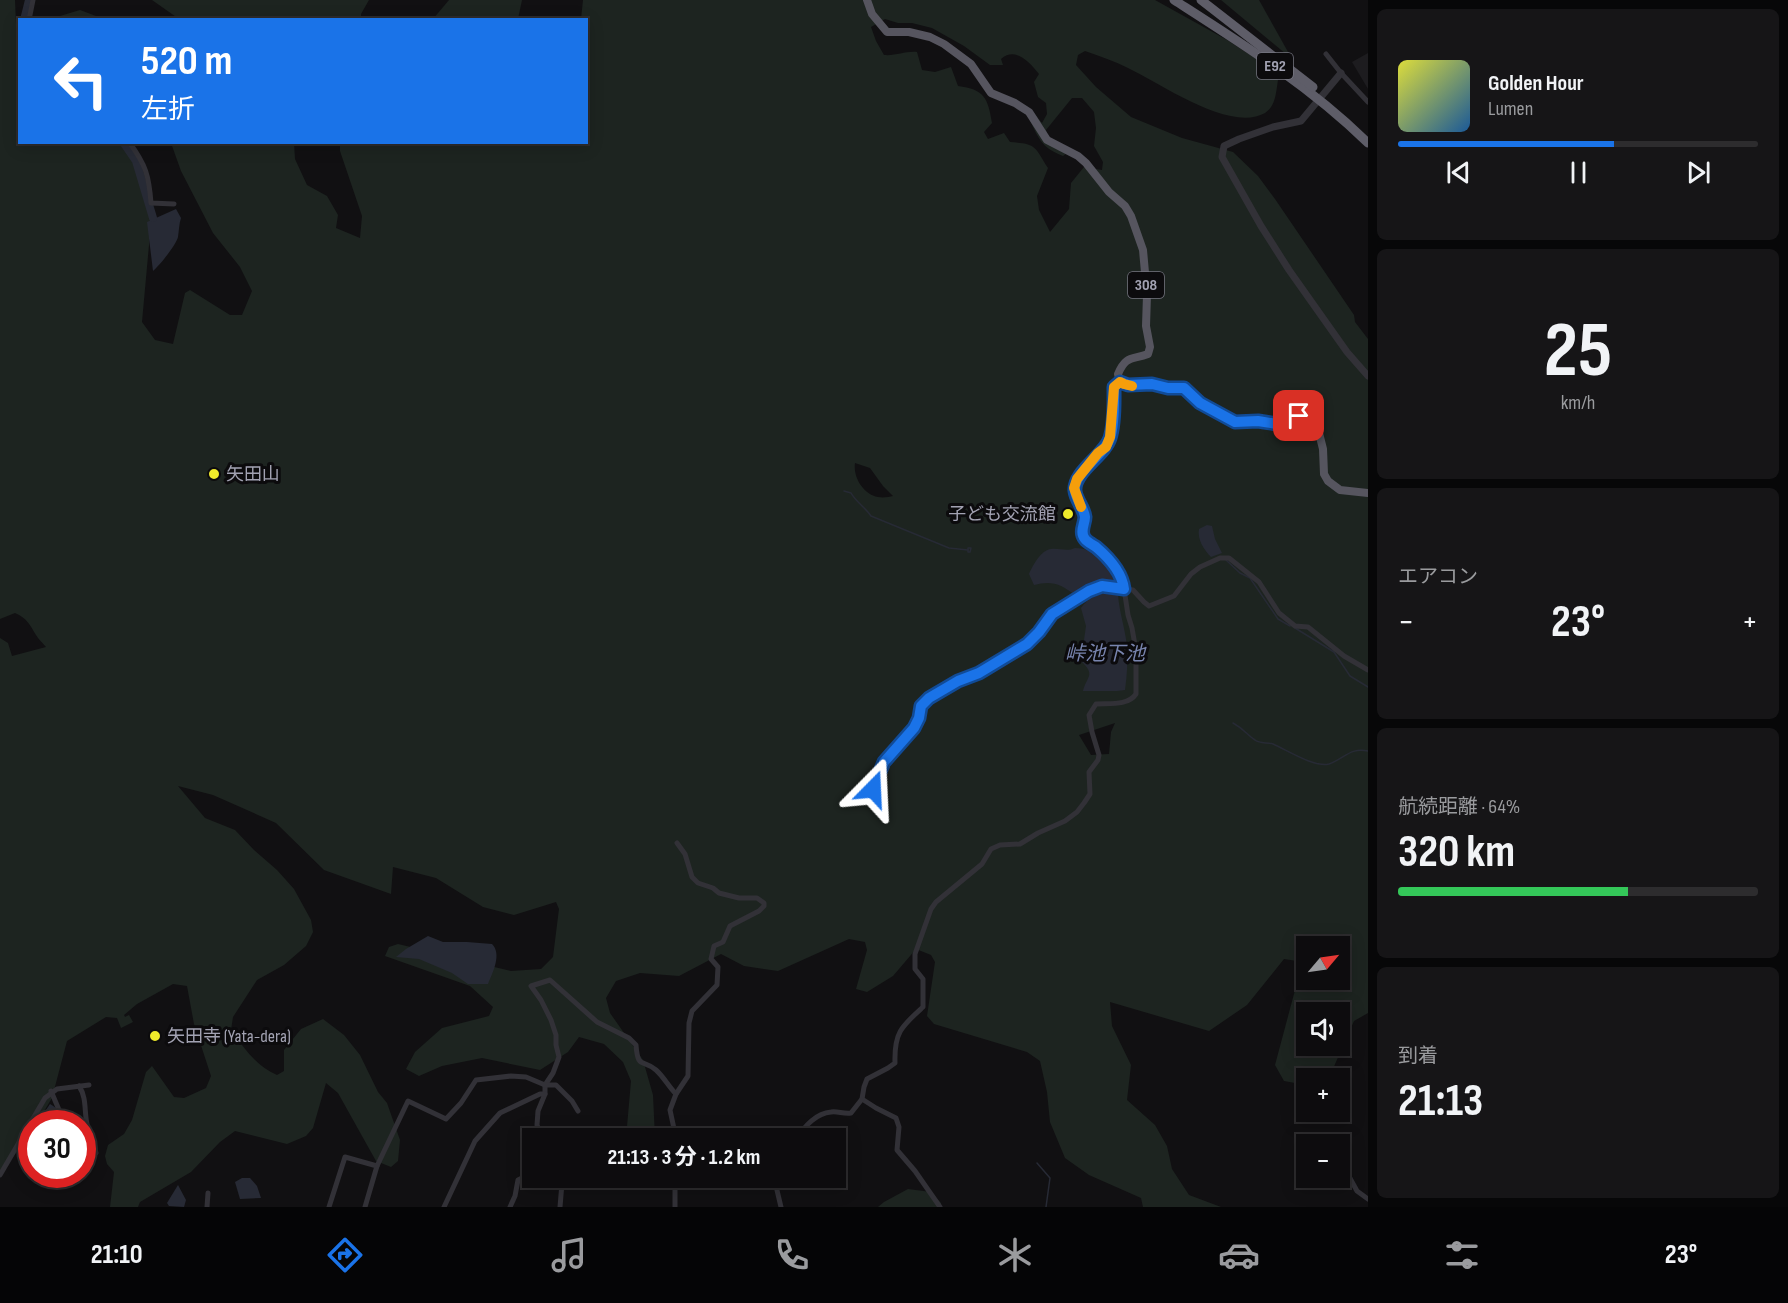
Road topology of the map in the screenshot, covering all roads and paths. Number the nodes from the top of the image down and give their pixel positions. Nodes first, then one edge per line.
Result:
1 (33, 0) edge
2 (867, 0) edge
3 (1174, 0) edge
4 (1201, 0) edge
5 (29, 18) edge
6 (1326, 54) dead end
7 (1341, 73) junction
8 (1368, 102) edge
9 (1368, 134) edge
10 (1368, 143) edge
11 (131, 144) edge
12 (174, 204) dead end
13 (1368, 376) edge
14 (1120, 382) junction
15 (1368, 493) edge
16 (1124, 589) junction
17 (1368, 670) edge
18 (865, 801) dead end
19 (677, 843) dead end
20 (89, 1085) dead end
21 (545, 1085) junction
22 (79, 1086) junction
23 (51, 1091) junction
24 (544, 1094) junction
25 (676, 1094) junction
26 (862, 1099) junction
27 (59, 1110) edge
28 (87, 1110) edge
29 (578, 1111) dead end
30 (538, 1128) edge
31 (674, 1128) edge
32 (806, 1128) edge
33 (377, 1166) junction
34 (0, 1175) edge
35 (522, 1178) edge
36 (1350, 1178) edge
37 (562, 1188) edge
38 (675, 1188) edge
39 (776, 1188) edge
40 (208, 1193) dead end
41 (1368, 1199) edge
42 (207, 1207) edge
43 (329, 1207) edge
44 (365, 1207) edge
45 (444, 1207) edge
46 (510, 1207) edge
47 (560, 1207) edge
48 (675, 1207) edge
49 (781, 1207) edge
50 (940, 1207) edge

1 - 5 street
2 - 14 highway, 308
3 - 10 highway, E92
4 - 9 highway, E92
6 - 7 street
7 - 8 street
7 - 13 street
11 - 12 street
14 - 15 highway
14 - 16 street
16 - 17 street
16 - 18 street
16 - 26 street
19 - 25 street
20 - 22 street
21 - 24 street
21 - 25 street
21 - 29 street
21 - 33 street
22 - 23 street
22 - 28 street
23 - 27 street
23 - 34 street
24 - 30 street
24 - 45 street
25 - 31 street
26 - 32 street
26 - 50 street
33 - 43 street
33 - 44 street
35 - 46 street
36 - 41 street
37 - 47 street
38 - 48 street
39 - 49 street
40 - 42 street

